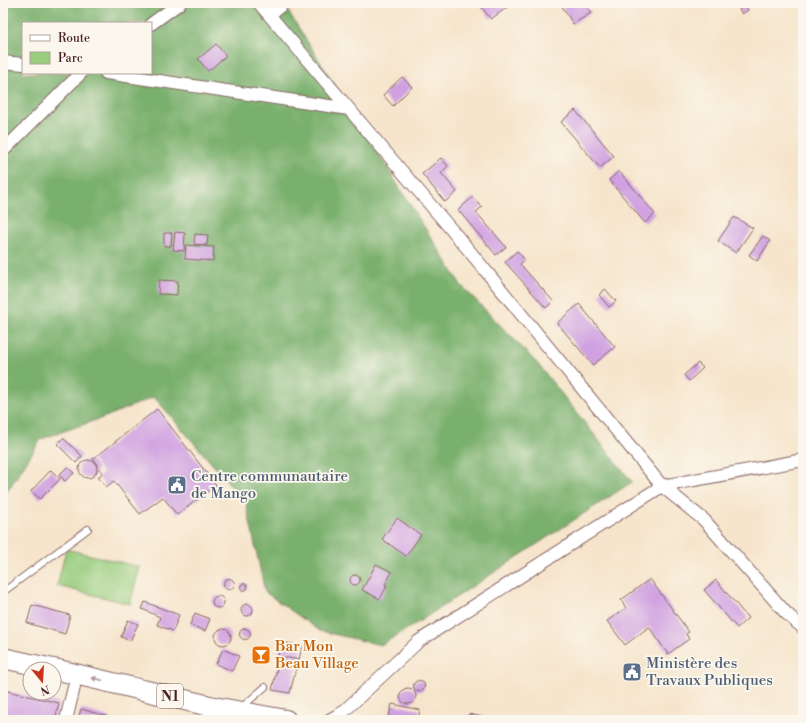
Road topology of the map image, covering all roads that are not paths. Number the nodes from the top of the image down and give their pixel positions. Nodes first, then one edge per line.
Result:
1 (180, 3) edge
2 (259, 3) edge
3 (284, 3) edge
4 (269, 15) junction
5 (152, 23) edge
6 (3, 62) edge
7 (22, 64) edge
8 (80, 74) edge
9 (113, 74) edge
10 (349, 109) junction
11 (3, 151) edge
12 (803, 460) edge
13 (662, 486) junction
14 (88, 529) dead end
15 (3, 592) edge
16 (803, 628) edge
17 (3, 658) edge
18 (22, 662) edge
19 (62, 671) edge
20 (3, 672) edge
21 (22, 676) edge
22 (62, 685) edge
23 (74, 687) junction
24 (265, 688) dead end
25 (230, 716) edge
26 (66, 720) edge
27 (286, 720) edge
28 (329, 720) edge

1 - 5 street
2 - 4 street
3 - 4 street
4 - 10 street
6 - 7 street
8 - 11 street
9 - 10 street
10 - 13 street
12 - 13 street
13 - 16 street
13 - 28 street
14 - 15 lane
17 - 18 highway, N1
25 -> 19 highway, N1
20 - 21 highway
22 - 23 highway, N1
23 - 25 highway, N1
23 - 26 street
24 - 25 lane
25 - 27 highway, N1

